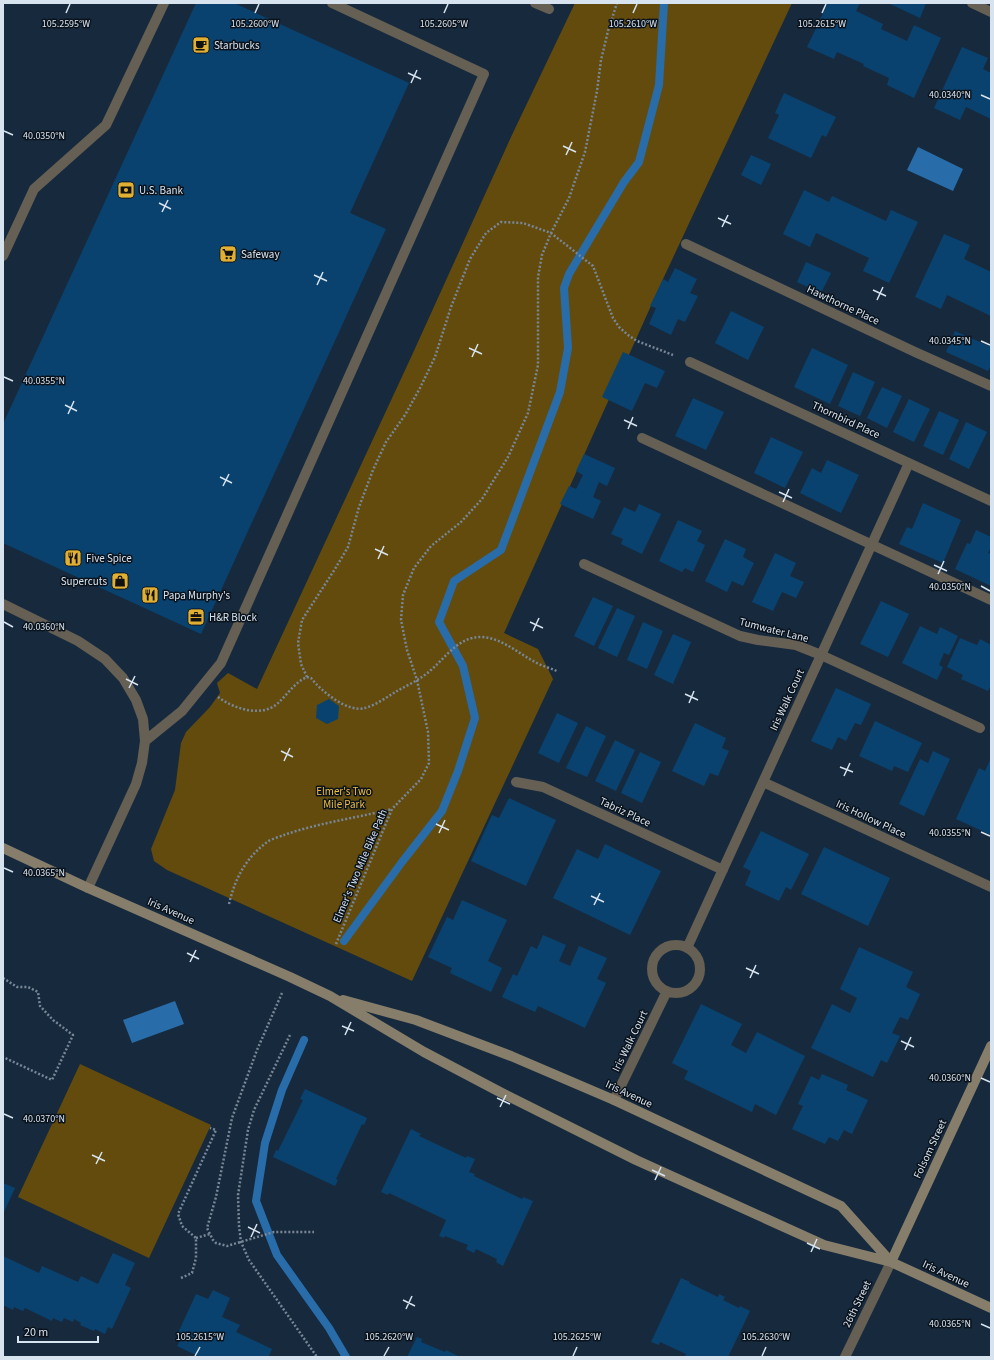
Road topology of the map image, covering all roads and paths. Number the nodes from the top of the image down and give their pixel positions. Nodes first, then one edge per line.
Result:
1 (332, 3) edge
2 (535, 3) edge
3 (617, 3) edge
4 (972, 3) edge
5 (161, 4) edge
6 (549, 10) dead end
7 (991, 12) edge
8 (551, 233) junction
9 (686, 244) dead end
10 (3, 256) edge
11 (690, 362) joint
12 (991, 386) edge
13 (642, 438) dead end
14 (909, 462) junction
15 (991, 501) edge
16 (872, 544) junction
17 (584, 564) dead end
18 (991, 600) edge
19 (3, 604) edge
20 (821, 655) junction
21 (558, 671) dead end
22 (307, 677) junction
23 (417, 680) junction
24 (202, 686) junction
25 (980, 728) dead end
26 (145, 741) junction
27 (516, 782) dead end
28 (763, 782) junction
29 (392, 809) junction
30 (3, 848) edge
31 (723, 870) junction
32 (991, 887) edge
33 (88, 888) junction
34 (229, 904) dead end
35 (336, 944) dead end
36 (687, 948) junction
37 (290, 977) junction
38 (3, 978) edge
39 (667, 991) junction
40 (330, 996) junction
41 (290, 1035) dead end
42 (991, 1046) edge
43 (3, 1057) edge
44 (614, 1100) junction
45 (210, 1128) dead end
46 (314, 1232) dead end
47 (210, 1234) junction
48 (196, 1238) junction
49 (241, 1242) junction
50 (891, 1262) junction
51 (182, 1278) dead end
52 (991, 1308) edge
53 (317, 1357) edge
54 (845, 1357) edge

1 - 24 street
2 - 6 street
3 - 8 path, Elmer's Two Mile Bike Path
4 - 7 street
5 - 10 street
8 - 11 path
8 - 22 path
8 - 23 path, Elmer's Two Mile Bike Path
9 - 12 street, Hawthorne Place
11 - 14 street, Thornbird Place
13 - 16 street
14 - 15 street, Thornbird Place
14 - 16 street, Iris Walk Court
16 - 18 street
16 - 20 street, Iris Walk Court
17 - 20 street, Tumwater Lane
19 - 26 street
20 - 25 street, Tumwater Lane
20 - 28 street, Iris Walk Court
21 - 23 path
22 - 23 path
22 - 24 path
23 - 29 path, Elmer's Two Mile Bike Path
24 - 26 street
26 - 33 street
27 - 31 street, Tabriz Place
28 - 31 street, Iris Walk Court
28 - 32 street, Iris Hollow Place
29 - 34 path
29 - 35 path, Elmer's Two Mile Bike Path
30 - 33 main road, Iris Avenue
31 - 36 street, Iris Walk Court
33 - 37 main road, Iris Avenue
36 - 39 street
36 - 39 street
37 - 40 main road, Iris Avenue
37 - 47 path
38 - 43 path
39 - 44 street, Iris Walk Court
40 - 44 main road, Iris Avenue
40 - 50 main road, Iris Avenue
41 - 49 path
42 - 50 main road, Folsom Street
44 - 50 main road, Iris Avenue
45 - 48 path
46 - 49 path
47 - 48 path
47 - 49 path
48 - 51 path
49 - 53 path
50 - 52 main road, Iris Avenue
50 - 54 street, 26th Street

